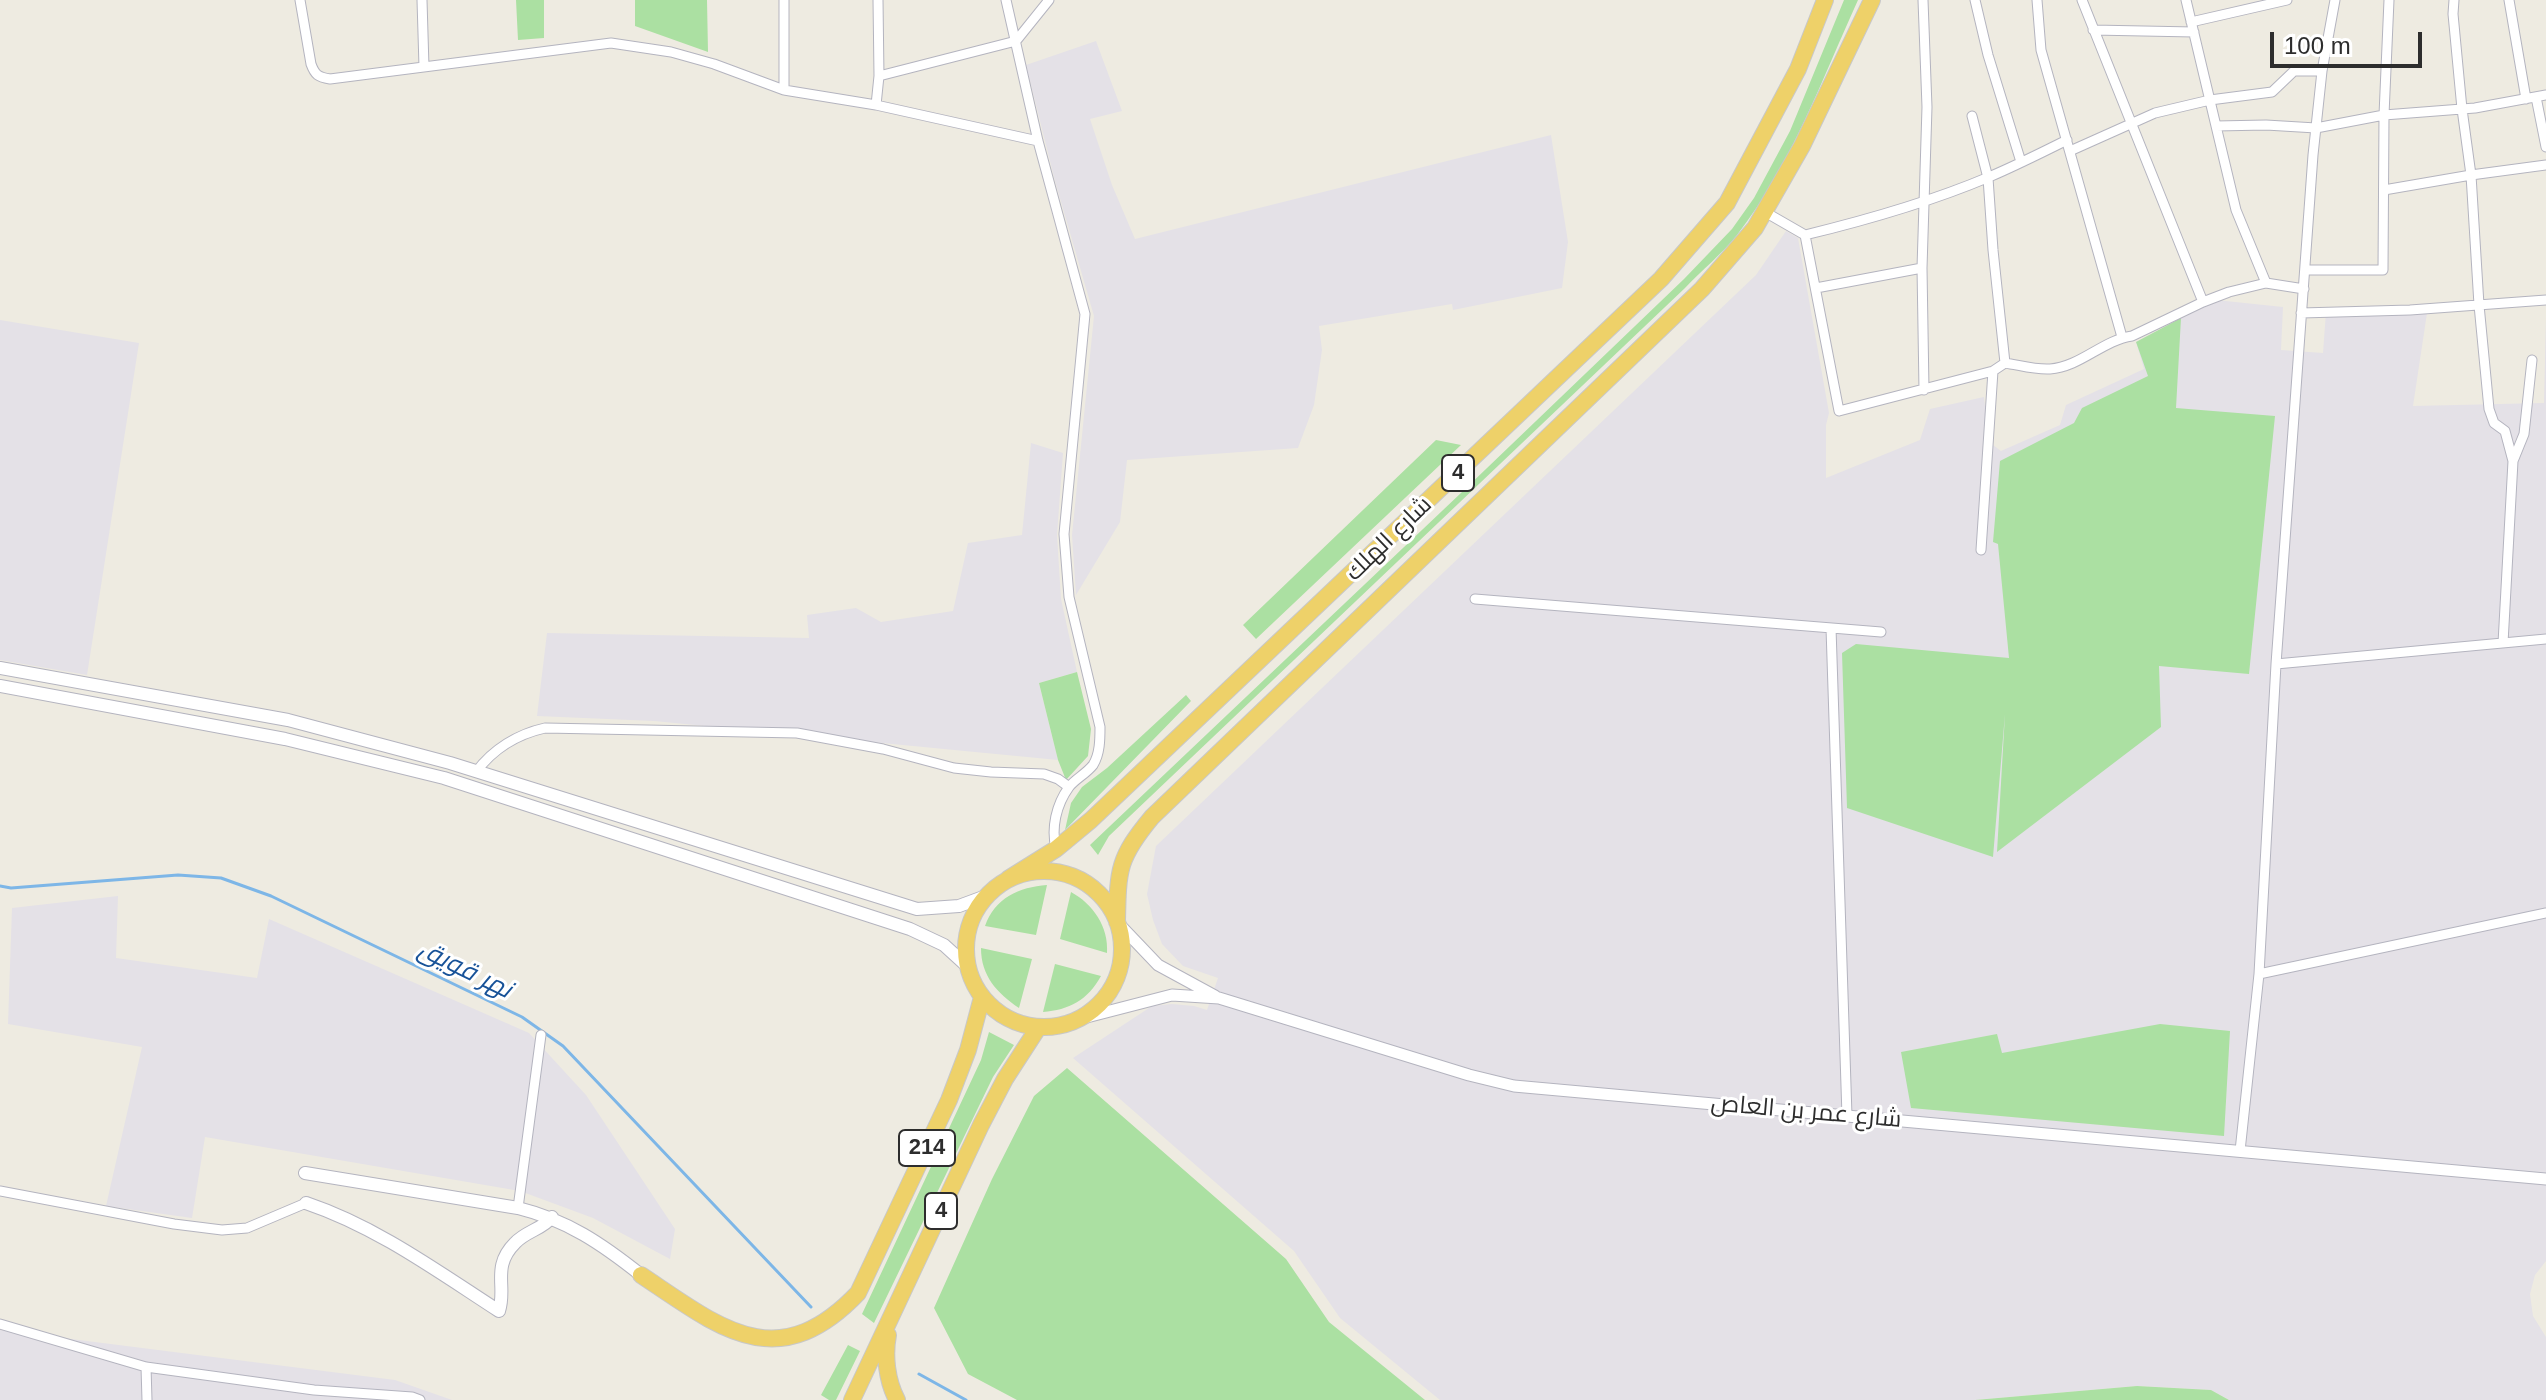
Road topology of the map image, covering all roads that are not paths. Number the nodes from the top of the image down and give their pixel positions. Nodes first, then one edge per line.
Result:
1 (300, 0) edge
2 (422, 0) edge
3 (784, 0) edge
4 (878, 0) edge
5 (1006, 0) edge
6 (1049, 0) edge
7 (1825, 0) edge
8 (1872, 0) edge
9 (1923, 0) edge
10 (1975, 0) edge
11 (2037, 0) edge
12 (2082, 0) edge
13 (2186, 0) edge
14 (2287, 0) edge
15 (2335, 0) edge
16 (2389, 0) edge
17 (2454, 0) edge
18 (2509, 0) edge
19 (2193, 27) junction
20 (2093, 30) junction
21 (1016, 41) junction
22 (424, 67) junction
23 (2322, 71) junction
24 (879, 76) junction
25 (784, 90) junction
26 (2536, 97) edge
27 (2210, 100) junction
28 (876, 105) junction
29 (2462, 109) junction
30 (2384, 115) junction
31 (1972, 116) dead end
32 (2130, 122) junction
33 (2216, 126) junction
34 (2316, 128) junction
35 (2067, 140) junction
36 (1038, 141) junction
37 (2546, 147) edge
38 (2070, 151) junction
39 (2021, 162) junction
40 (2546, 165) edge
41 (2471, 175) junction
42 (1988, 178) junction
43 (2384, 190) junction
44 (1926, 200) junction
45 (1765, 212) junction
46 (1805, 235) junction
47 (1922, 268) junction
48 (2306, 270) junction
49 (2266, 283) junction
50 (1816, 288) junction
51 (2304, 289) junction
52 (2546, 300) edge
53 (2203, 302) junction
54 (2479, 305) junction
55 (2301, 313) junction
56 (2122, 337) junction
57 (2532, 360) dead end
58 (2005, 363) junction
59 (1993, 371) junction
60 (1924, 390) junction
61 (2513, 461) junction
62 (1981, 550) dead end
63 (1475, 599) dead end
64 (1831, 628) junction
65 (1881, 632) dead end
66 (2546, 639) edge
67 (2503, 643) junction
68 (2276, 664) junction
69 (0, 668) edge
70 (0, 686) edge
71 (476, 772) junction
72 (1069, 787) junction
73 (1056, 849) junction
74 (1008, 879) junction
75 (986, 896) junction
76 (2546, 913) edge
77 (1117, 922) junction
78 (967, 966) junction
79 (2259, 974) junction
80 (982, 997) junction
81 (1219, 998) junction
82 (1079, 1019) junction
83 (1038, 1028) junction
84 (541, 1035) dead end
85 (1847, 1116) junction
86 (2240, 1151) junction
87 (305, 1173) dead end
88 (2546, 1179) edge
89 (0, 1191) edge
90 (306, 1203) joint
91 (518, 1208) junction
92 (552, 1217) junction
93 (641, 1275) joint
94 (894, 1312) junction
95 (0, 1324) edge
96 (146, 1367) junction
97 (314, 1395) edge
98 (147, 1400) edge
99 (420, 1400) edge
100 (852, 1400) edge
101 (897, 1400) edge

1 - 22 street
2 - 22 street
3 - 25 street
4 - 24 street
5 - 21 street
6 - 21 street
7 - 73 highway, شارع الهلك / 4
8 - 45 highway, شارع الهلك / 4
9 - 44 street
10 - 39 street
11 - 35 street
12 - 20 street
13 - 19 street
14 - 19 street
15 - 23 street
16 - 30 street
17 - 29 street
18 - 26 street
19 - 20 street
19 - 27 street
20 - 32 street
21 - 24 street
21 - 36 street
22 - 25 street
23 - 27 street
23 - 34 street
24 - 28 street
25 - 28 street
26 - 29 street
26 - 37 street
27 - 32 street
27 - 33 street
28 - 36 street
29 - 30 street
29 - 41 street
30 - 34 street
30 - 43 street
31 - 42 street
32 - 38 street
32 - 53 street
33 - 34 street
33 - 49 street
34 - 48 street
35 - 38 street
35 - 39 street
36 - 72 street
38 - 56 street
39 - 42 street
40 - 41 street
41 - 43 street
41 - 54 street
42 - 44 street
42 - 58 street
43 - 48 street
44 - 46 street
44 - 47 street
45 - 46 street
45 - 77 highway, شارع الهلك / 4
46 - 50 street
47 - 50 street
47 - 60 street
48 - 51 street
49 - 51 street
49 - 53 street
50 - 60 street
51 - 55 street
52 - 54 street
53 - 56 street
54 - 55 street
54 - 61 street
55 - 68 street
56 - 58 street
57 - 61 street
58 - 59 street
59 - 60 street
59 - 62 street
61 - 67 street
63 - 64 street
64 - 65 street
64 - 85 street
66 - 67 street
67 - 68 street
68 - 79 street
69 - 71 main road
70 - 78 main road
71 - 72 street
71 - 75 main road
72 - 73 street
73 - 74 highway, شارع الهلك / 4
74 - 75 highway
74 - 77 highway
75 - 78 highway
76 - 79 street
77 - 81 street
77 - 82 highway
78 - 80 highway
79 - 86 street
80 - 83 highway
80 - 93 highway, 214
81 - 82 street, شارع عمر بن العاص
81 - 85 street, شارع عمر بن العاص
82 - 83 highway
83 - 94 highway, 4
84 - 91 street
85 - 86 street, شارع عمر بن العاص
86 - 88 street, شارع عمر بن العاص
87 - 91 main road
89 - 90 street
90 - 92 main road
91 - 92 main road
92 - 93 main road
94 - 100 highway, 4
94 - 101 highway
95 - 96 street
96 - 97 street
96 - 98 street
97 - 99 street

